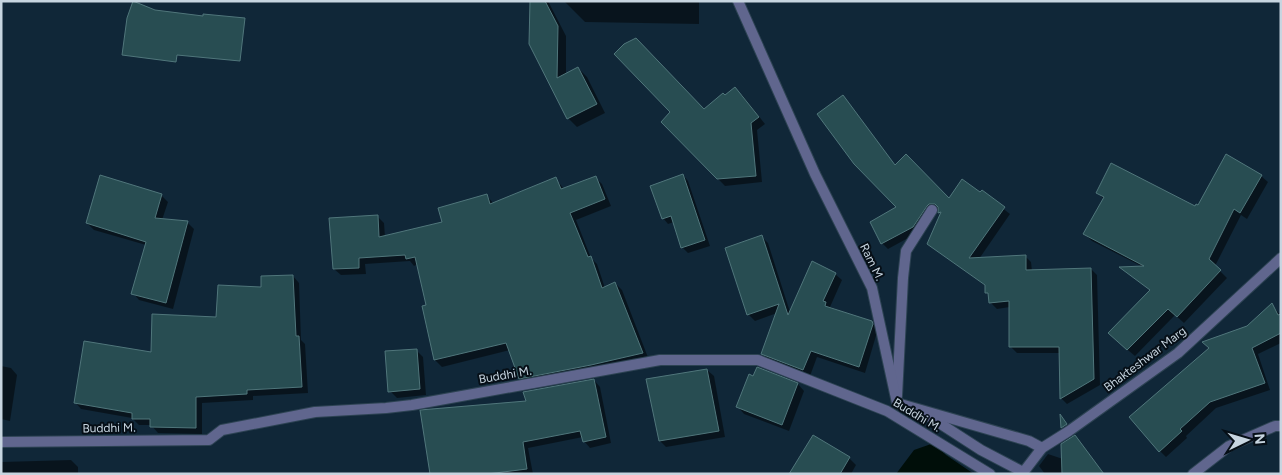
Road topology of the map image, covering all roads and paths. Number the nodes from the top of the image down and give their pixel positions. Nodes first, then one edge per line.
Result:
1 (738, 1) edge
2 (932, 210) dead end
3 (1281, 258) edge
4 (897, 403) junction
5 (1281, 426) edge
6 (1, 442) edge
7 (1042, 448) junction
8 (1022, 473) edge
9 (990, 474) edge
10 (1192, 474) edge

1 - 4 street, Ram M.
2 - 4 street
3 - 7 street, Bhakteshwar Marg
4 - 7 street
4 - 8 street
5 - 10 street
6 - 9 street, Buddhi M.
7 - 8 street, Bhakteshwar Marg

